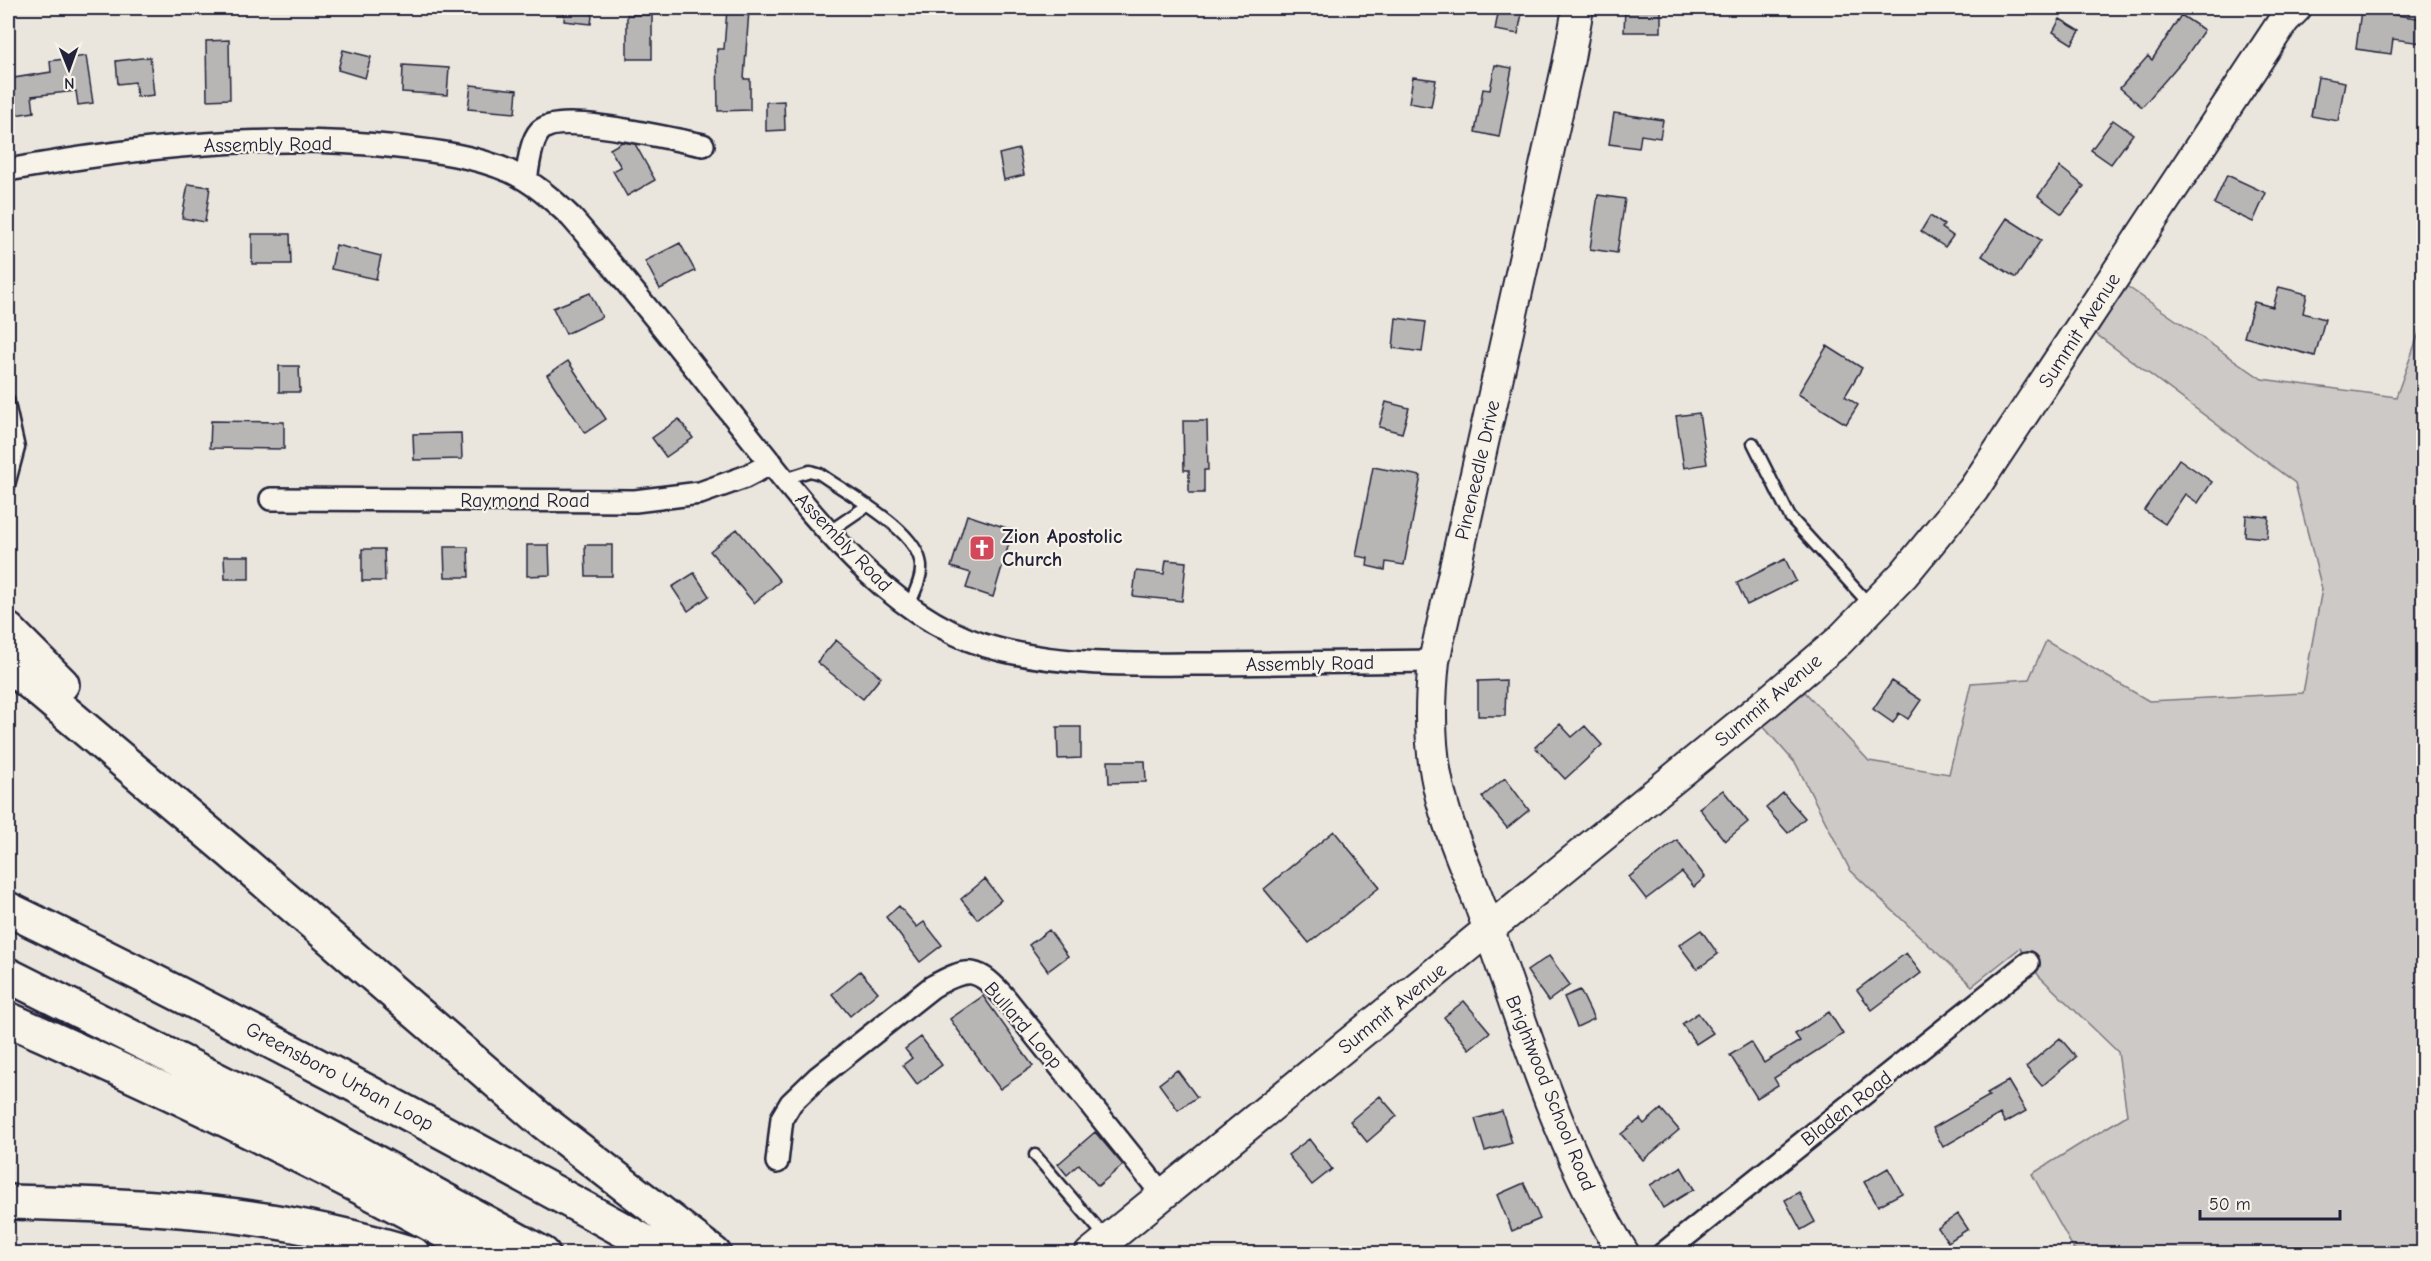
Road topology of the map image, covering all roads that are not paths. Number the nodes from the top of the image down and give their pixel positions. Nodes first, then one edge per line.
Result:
1 (1578, 8) edge
2 (2296, 8) edge
3 (703, 145) dead end
4 (8, 170) edge
5 (526, 179) junction
6 (8, 399) edge
7 (1754, 443) dead end
8 (778, 471) junction
9 (8, 489) edge
10 (271, 499) dead end
11 (868, 505) junction
12 (830, 531) junction
13 (909, 606) junction
14 (1872, 607) junction
15 (8, 630) edge
16 (1434, 661) junction
17 (8, 663) edge
18 (231, 852) junction
19 (8, 909) edge
20 (1488, 929) junction
21 (2028, 963) dead end
22 (8, 975) edge
23 (8, 1019) edge
24 (1035, 1155) dead end
25 (777, 1162) dead end
26 (1162, 1194) junction
27 (8, 1202) edge
28 (1098, 1246) edge
29 (413, 1254) edge
30 (485, 1254) edge
31 (543, 1254) edge
32 (667, 1254) edge
33 (714, 1254) edge
34 (1624, 1254) edge
35 (1663, 1254) edge

1 - 16 main road, Pineneedle Drive
2 - 14 main road, Summit Avenue
3 - 5 street
4 - 5 street, Assembly Road
5 - 8 street, Assembly Road
6 - 9 lane
7 - 14 lane
8 - 10 street, Raymond Road
8 - 11 lane
8 - 12 street, Assembly Road
11 - 12 lane
11 - 13 lane
12 - 13 street, Assembly Road
13 - 16 street, Assembly Road
14 - 20 main road, Summit Avenue
15 - 18 highway
16 - 20 main road, Pineneedle Drive
17 - 18 highway
18 - 33 highway
19 - 32 highway, Greensboro Urban Loop
20 - 26 main road, Summit Avenue
20 - 34 main road, Brightwood School Road
21 - 35 street, Bladen Road
22 - 31 highway
23 - 30 highway
24 - 28 lane
25 - 26 street, Bullard Loop
26 - 28 main road, Summit Avenue
27 - 29 highway

